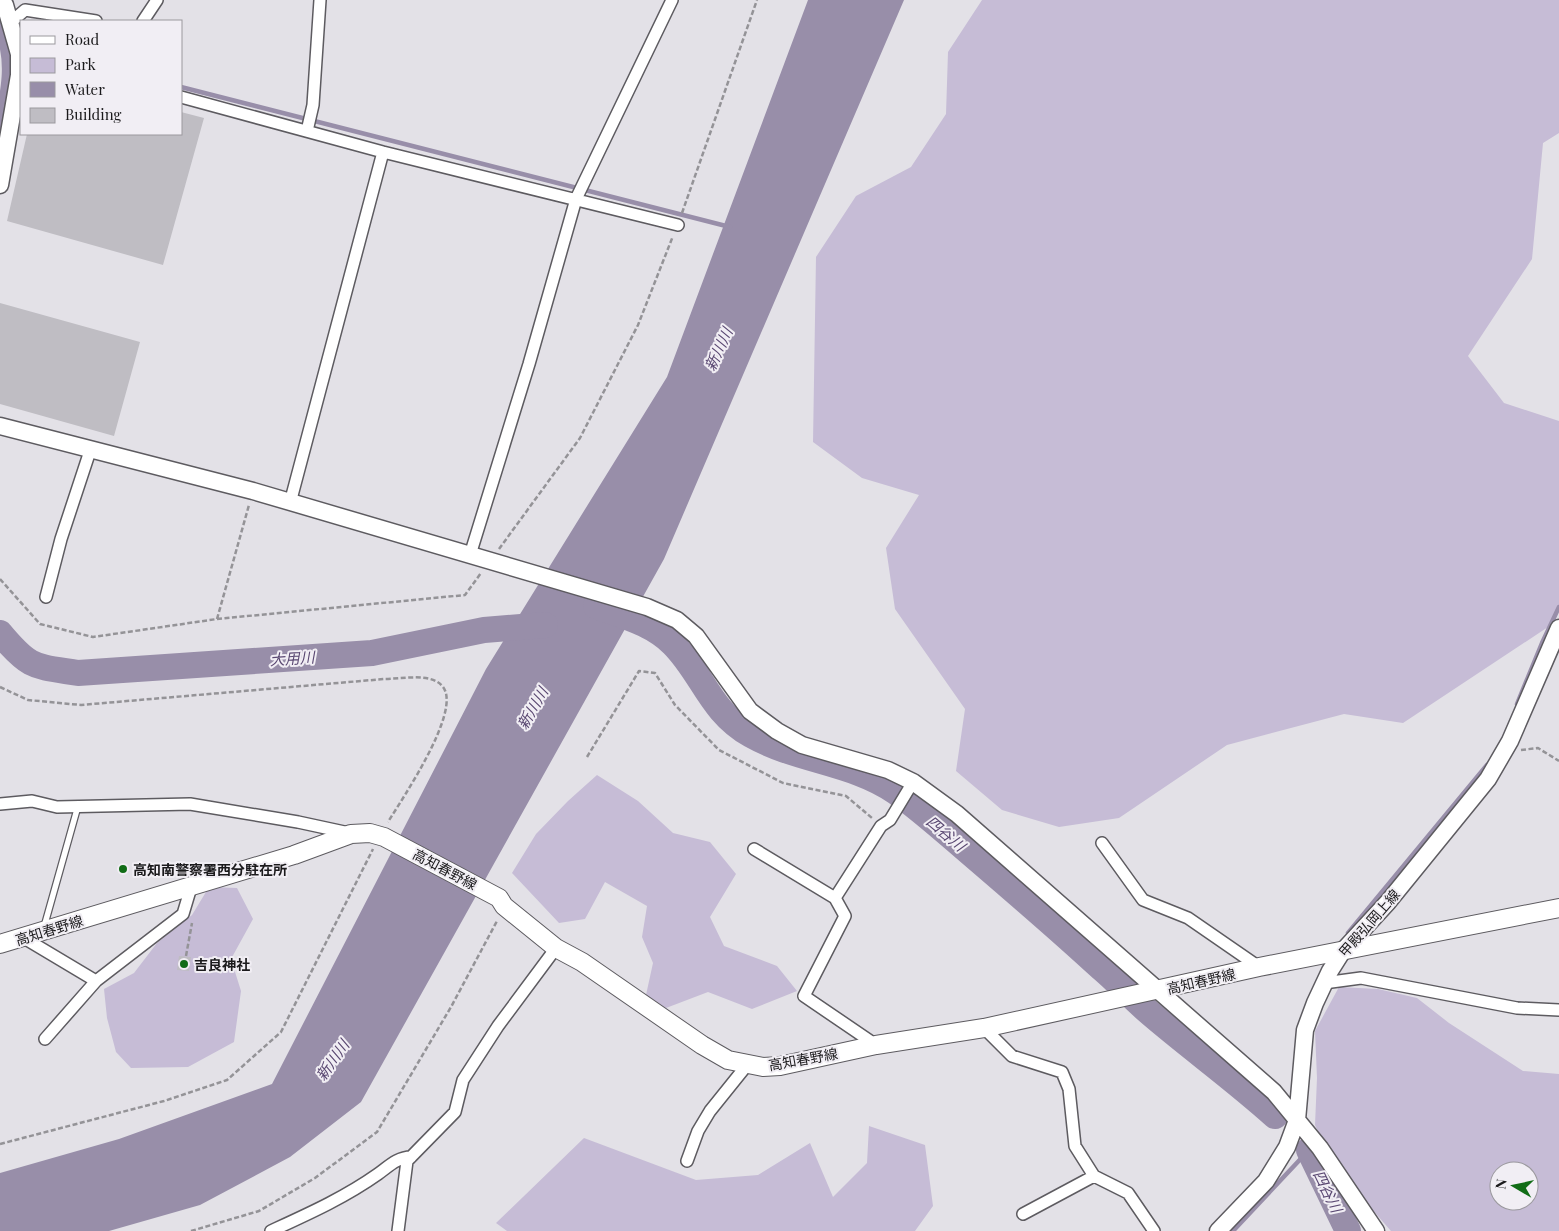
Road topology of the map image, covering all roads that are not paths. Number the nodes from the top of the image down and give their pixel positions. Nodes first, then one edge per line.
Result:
1 (157, 0) edge
2 (320, 0) edge
3 (672, 0) edge
4 (6, 18) edge
5 (90, 20) edge
6 (144, 20) edge
7 (20, 54) edge
8 (182, 98) edge
9 (307, 131) junction
10 (383, 152) junction
11 (0, 185) edge
12 (576, 199) junction
13 (678, 225) road end
14 (0, 426) edge
15 (92, 448) junction
16 (290, 502) junction
17 (470, 555) junction
18 (46, 597) dead end
19 (1559, 628) edge
20 (910, 788) junction
21 (0, 804) edge
22 (78, 806) junction
23 (351, 834) junction
24 (1102, 843) dead end
25 (754, 849) dead end
26 (192, 884) junction
27 (836, 898) junction
28 (1559, 908) edge
29 (35, 935) junction
30 (0, 944) edge
31 (556, 948) junction
32 (1342, 952) junction
33 (1260, 967) junction
34 (96, 982) junction
35 (1324, 983) junction
36 (1151, 993) junction
37 (1559, 1010) edge
38 (984, 1028) junction
39 (45, 1039) dead end
40 (876, 1045) junction
41 (747, 1065) junction
42 (1297, 1120) junction
43 (411, 1157) junction
44 (687, 1161) dead end
45 (1094, 1176) junction
46 (1023, 1214) dead end
47 (1148, 1230) edge
48 (271, 1231) edge
49 (398, 1231) edge
50 (1218, 1231) edge
51 (1376, 1231) edge

1 - 6 street
2 - 9 street
3 - 12 street
4 - 5 street
4 - 7 street
7 - 11 street
8 - 9 street
9 - 10 street
10 - 12 street
10 - 16 street
12 - 13 street
12 - 17 street
14 - 15 street
15 - 16 street
15 - 18 street
16 - 17 street
17 - 20 street
19 - 32 street, 甲殿弘岡上線
20 - 27 street
20 - 36 street
21 - 22 street
22 - 23 street
22 - 29 lane
23 - 26 main road, 高知春野線
23 - 31 main road, 高知春野線
24 - 33 street
25 - 27 street
26 - 29 main road, 高知春野線
26 - 34 street
27 - 40 street
28 - 32 main road, 高知春野線
29 - 30 main road, 高知春野線
29 - 34 street
31 - 41 main road, 高知春野線
31 - 43 street
32 - 33 main road, 高知春野線
32 - 35 street, 甲殿弘岡上線
33 - 36 main road, 高知春野線
34 - 39 street
35 - 37 street
35 - 42 street, 甲殿弘岡上線
36 - 38 main road, 高知春野線
36 - 42 street
38 - 40 main road, 高知春野線
38 - 45 street
40 - 41 main road, 高知春野線
41 - 44 street
42 - 50 street, 甲殿弘岡上線
42 - 51 street
43 - 48 street
43 - 49 street
45 - 46 street
45 - 47 street

